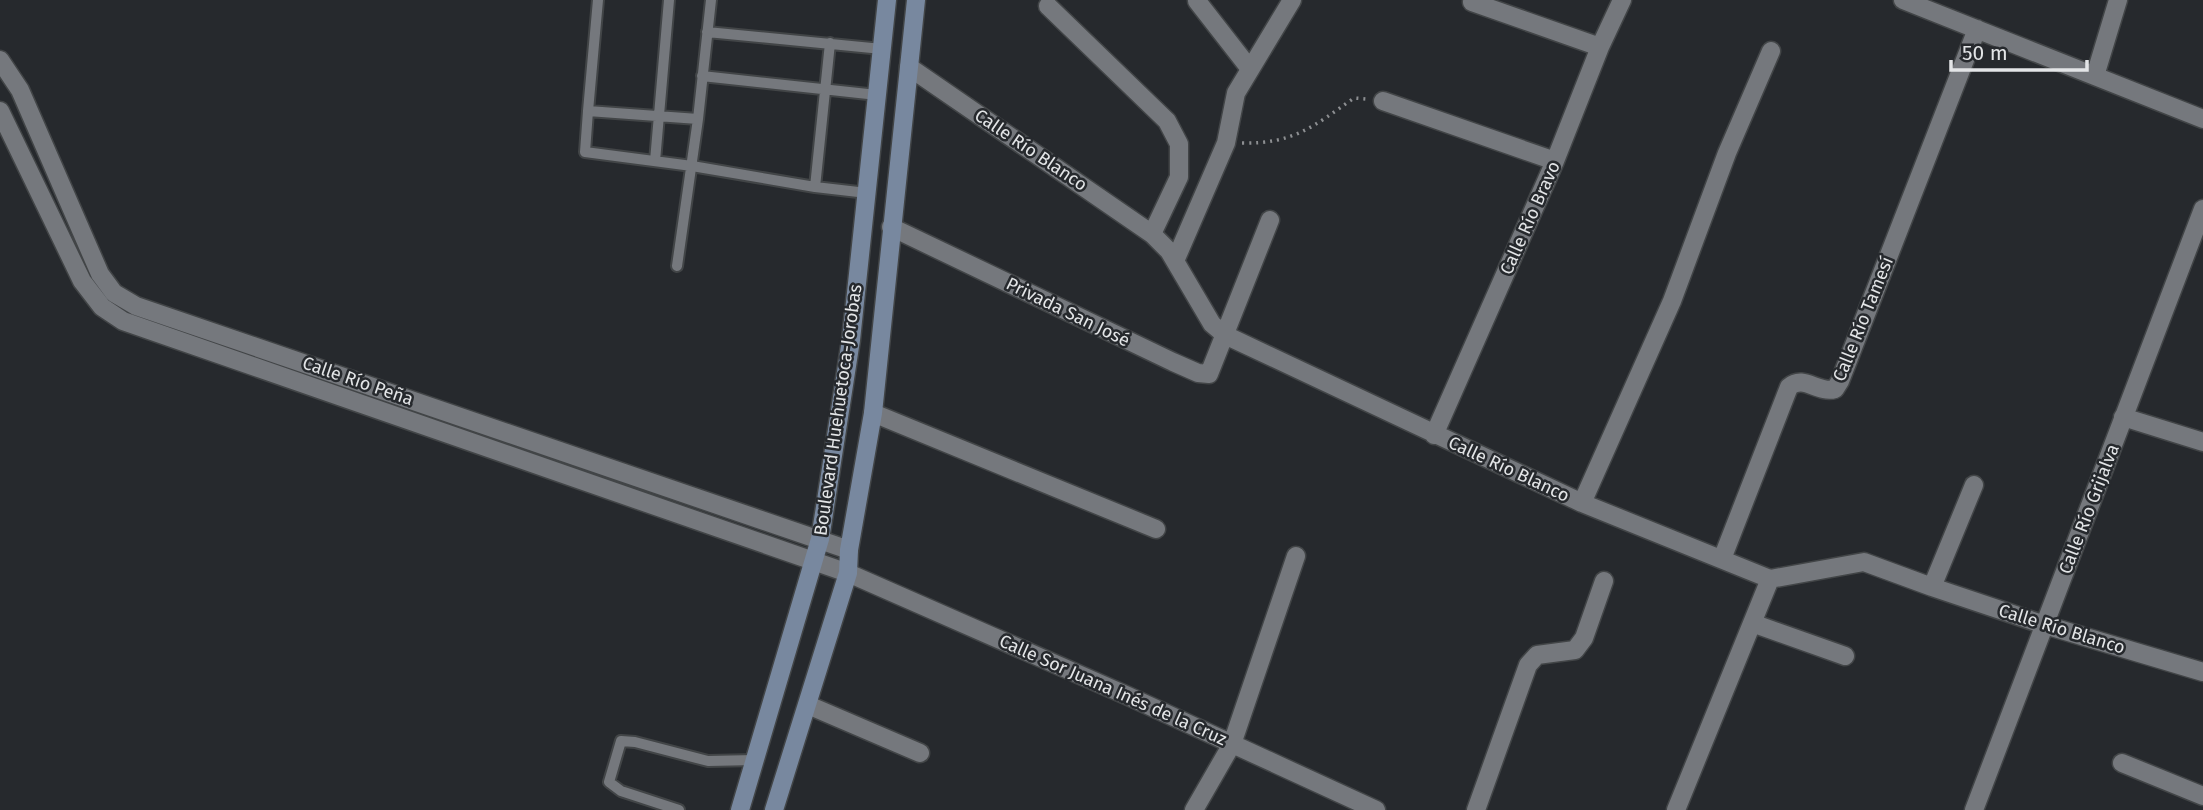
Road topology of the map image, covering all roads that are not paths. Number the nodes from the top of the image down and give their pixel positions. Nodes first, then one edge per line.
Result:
1 (598, 0) edge
2 (669, 0) edge
3 (711, 0) edge
4 (887, 0) edge
5 (916, 0) edge
6 (1197, 0) edge
7 (1292, 0) edge
8 (1622, 0) edge
9 (1903, 0) edge
10 (2118, 0) edge
11 (1472, 2) dead end
12 (1048, 6) dead end
13 (1977, 29) junction
14 (707, 32) junction
15 (830, 44) junction
16 (1600, 47) junction
17 (882, 48) junction
18 (1770, 51) dead end
19 (0, 60) edge
20 (909, 67) junction
21 (1250, 69) junction
22 (702, 76) junction
23 (2095, 76) junction
24 (826, 89) junction
25 (877, 94) junction
26 (1383, 101) road end
27 (0, 111) edge
28 (588, 111) junction
29 (659, 115) junction
30 (698, 119) junction
31 (2203, 119) edge
32 (655, 161) junction
33 (1555, 161) junction
34 (692, 166) junction
35 (815, 187) junction
36 (867, 193) junction
37 (2203, 209) edge
38 (1270, 220) dead end
39 (891, 227) junction
40 (1153, 234) junction
41 (1175, 261) junction
42 (677, 266) dead end
43 (1225, 335) junction
44 (873, 413) junction
45 (2123, 417) junction
46 (1434, 435) junction
47 (2203, 442) edge
48 (1974, 485) dead end
49 (1582, 503) junction
50 (1156, 528) dead end
51 (820, 539) junction
52 (849, 550) junction
53 (1296, 556) dead end
54 (1722, 559) junction
55 (814, 560) junction
56 (848, 573) junction
57 (1770, 579) junction
58 (1604, 581) dead end
59 (1932, 587) junction
60 (1752, 624) junction
61 (2045, 625) junction
62 (1844, 656) dead end
63 (2203, 672) edge
64 (808, 705) junction
65 (1232, 744) junction
66 (919, 753) dead end
67 (755, 760) junction
68 (2122, 763) dead end
69 (2200, 789) edge
70 (679, 810) edge
71 (740, 810) edge
72 (774, 810) edge
73 (1194, 810) edge
74 (1377, 810) edge
75 (1476, 810) edge
76 (1676, 810) edge
77 (1974, 810) edge

1 - 28 lane
2 - 29 lane
3 - 14 lane
4 - 17 main road, Boulevard Huehuetoca-Jorobas
5 - 20 main road, Boulevard Huehuetoca-Jorobas
6 - 21 street
7 - 21 street
8 - 16 street, Calle Río Bravo
9 - 13 street
10 - 23 street
11 - 16 street
12 - 40 street
13 - 23 street
13 - 54 street, Calle Río Tamesí
14 - 15 lane
14 - 22 lane
15 - 17 lane
15 - 24 lane
16 - 33 street, Calle Río Bravo
17 - 25 main road, Boulevard Huehuetoca-Jorobas
18 - 49 street
19 - 51 street, Calle Río Peña
20 - 39 main road, Boulevard Huehuetoca-Jorobas
20 - 40 street, Calle Río Blanco
21 - 41 street
22 - 24 lane
22 - 30 lane
23 - 31 street
24 - 25 lane
24 - 35 lane
25 - 36 main road, Boulevard Huehuetoca-Jorobas
26 - 33 street
27 - 55 street, Calle Río Peña
28 - 29 lane
28 - 32 lane
29 - 30 lane
29 - 32 lane
30 - 34 lane
32 - 34 lane
33 - 46 street, Calle Río Bravo
34 - 35 lane
34 - 42 lane
35 - 36 lane
36 - 51 main road, Boulevard Huehuetoca-Jorobas
37 - 45 street, Calle Río Grijalva
38 - 43 street
39 - 43 street, Privada San José
39 - 44 main road, Boulevard Huehuetoca-Jorobas
40 - 41 street, Calle Río Blanco
41 - 43 street, Calle Río Blanco
43 - 46 street, Calle Río Blanco
44 - 50 street
44 - 52 main road, Boulevard Huehuetoca-Jorobas
45 - 47 street
45 - 61 street, Calle Río Grijalva
46 - 49 street, Calle Río Blanco
48 - 59 street
49 - 54 street, Calle Río Blanco
51 - 52 street, Calle Río Peña
51 - 55 main road, Boulevard Huehuetoca-Jorobas
52 - 56 main road, Boulevard Huehuetoca-Jorobas
53 - 65 street
54 - 57 street, Calle Río Blanco
55 - 56 street, Calle Río Peña
55 - 67 main road, Boulevard Huehuetoca-Jorobas
56 - 64 main road, Boulevard Huehuetoca-Jorobas
56 - 65 street, Calle Sor Juana Inés de la Cruz
57 - 59 street, Calle Río Blanco
57 - 60 street
58 - 75 street
59 - 61 street, Calle Río Blanco
60 - 62 street
60 - 76 street
61 - 63 street, Calle Río Blanco
61 - 77 street, Calle Río Grijalva
64 - 66 street
64 - 72 main road, Boulevard Huehuetoca-Jorobas
65 - 73 street
65 - 74 street, Calle Sor Juana Inés de la Cruz
67 - 70 lane
67 - 71 main road, Boulevard Huehuetoca-Jorobas
68 - 69 street

